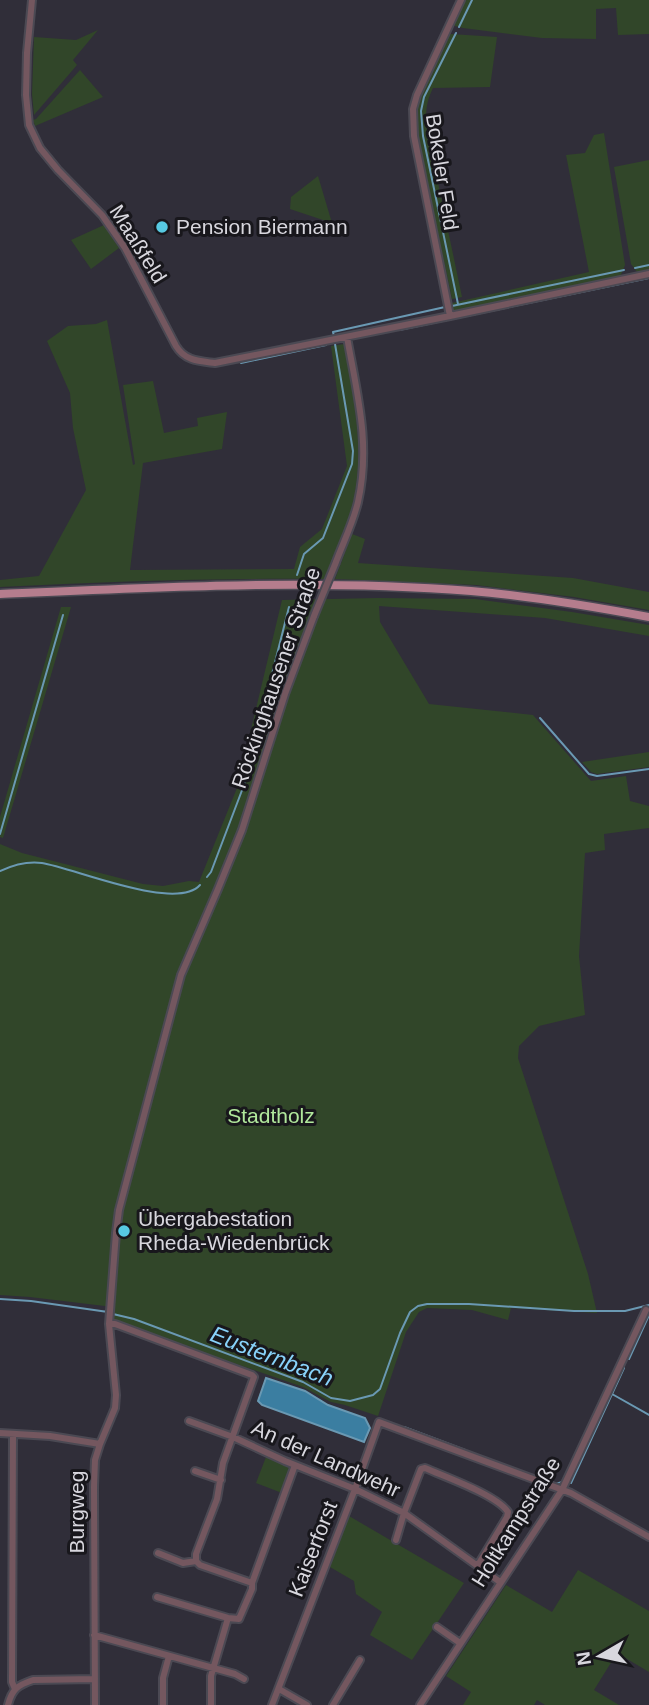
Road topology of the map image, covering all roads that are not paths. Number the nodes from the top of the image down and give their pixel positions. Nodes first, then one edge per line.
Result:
1 (32, 0) edge
2 (461, 0) edge
3 (649, 274) edge
4 (450, 316) junction
5 (347, 337) junction
6 (0, 594) edge
7 (649, 617) edge
8 (646, 1310) dead end
9 (109, 1321) junction
10 (189, 1420) dead end
11 (0, 1433) edge
12 (13, 1434) junction
13 (233, 1437) junction
14 (100, 1444) junction
15 (295, 1465) junction
16 (195, 1471) dead end
17 (221, 1480) junction
18 (355, 1489) junction
19 (562, 1490) junction
20 (404, 1513) junction
21 (649, 1536) edge
22 (396, 1540) dead end
23 (158, 1553) dead end
24 (196, 1561) junction
25 (478, 1565) junction
26 (500, 1582) junction
27 (252, 1583) junction
28 (157, 1597) dead end
29 (228, 1618) junction
30 (436, 1627) dead end
31 (94, 1635) junction
32 (460, 1643) junction
33 (169, 1656) junction
34 (360, 1660) dead end
35 (213, 1668) junction
36 (95, 1679) junction
37 (244, 1679) dead end
38 (15, 1689) junction
39 (279, 1689) junction
40 (0, 1702) edge
41 (9, 1705) edge
42 (95, 1705) edge
43 (163, 1705) edge
44 (211, 1705) edge
45 (272, 1705) edge
46 (307, 1705) edge
47 (333, 1705) edge
48 (420, 1705) edge

1 - 5 street, Maaßfeld
2 - 4 street, Bokeler Feld
3 - 4 street
4 - 5 street
5 - 9 street, Röckinghausener Straße, bridge
6 - 7 main road
8 - 19 street, Holtkampstraße
9 - 13 street, An der Landwehr
9 - 14 street, Burgweg
10 - 13 street, An der Landwehr
11 - 12 street
12 - 14 street
12 - 38 street
13 - 15 street, An der Landwehr
13 - 17 street
14 - 31 street, Burgweg
15 - 18 street, An der Landwehr
15 - 27 street
16 - 17 street
17 - 24 street
18 - 19 street, Kaiserforst
18 - 20 street, An der Landwehr
18 - 39 street, Kaiserforst
19 - 21 street
19 - 26 street, Holtkampstraße
20 - 22 street, An der Landwehr
20 - 25 street, An der Landwehr
20 - 25 street
23 - 24 street
24 - 27 street
25 - 26 street, An der Landwehr
26 - 32 street, Holtkampstraße
27 - 29 street
28 - 29 street
29 - 35 street
30 - 32 street
31 - 33 street
31 - 36 street, Burgweg
32 - 48 street, Holtkampstraße
33 - 35 street
33 - 43 street
34 - 47 street
35 - 37 street
35 - 44 street
36 - 38 street
36 - 42 street, Burgweg
38 - 41 street
39 - 45 street, Kaiserforst
39 - 46 street
40 - 41 street

